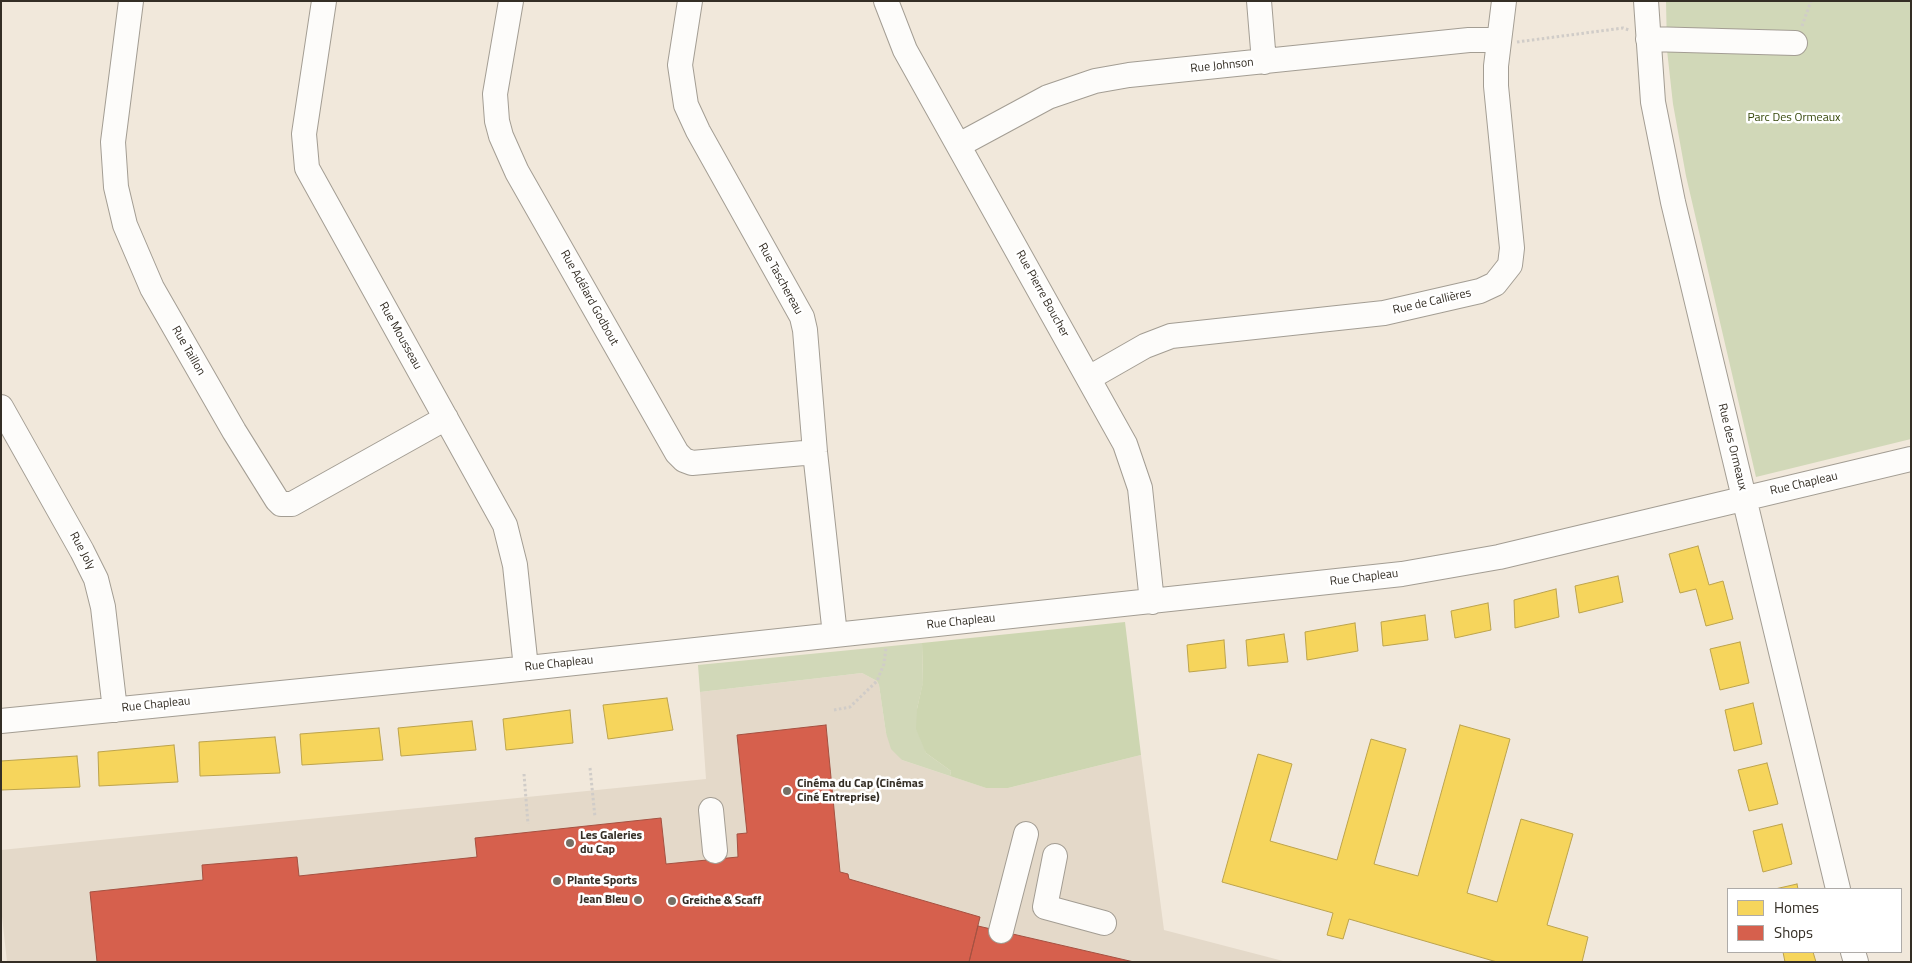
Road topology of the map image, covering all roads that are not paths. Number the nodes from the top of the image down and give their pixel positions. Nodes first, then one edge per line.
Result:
1 (131, 1) edge
2 (324, 1) edge
3 (511, 1) edge
4 (690, 1) edge
5 (886, 1) edge
6 (1259, 1) edge
7 (1504, 1) edge
8 (1646, 1) edge
9 (1648, 39) junction
10 (1499, 40) junction
11 (1795, 42) road end
12 (1264, 62) junction
13 (959, 145) junction
14 (1089, 378) junction
15 (1, 408) edge
16 (446, 418) junction
17 (815, 452) junction
18 (1911, 459) edge
19 (1744, 498) junction
20 (1152, 602) junction
21 (835, 634) junction
22 (526, 668) junction
23 (115, 710) junction
24 (1, 721) edge
25 (710, 810) dead end
26 (1026, 834) dead end
27 (715, 851) dead end
28 (1055, 856) dead end
29 (1838, 888) edge
30 (1104, 923) dead end
31 (1001, 931) dead end

1 - 16 street, Rue Taillon
2 - 16 street, Rue Mousseau
3 - 17 street, Rue Adélard Godbout
4 - 17 street, Rue Taschereau
5 - 13 street, Rue Pierre Boucher
6 - 12 street
7 - 10 street, Rue de Callières
8 - 9 street, Rue des Ormeaux
9 - 11 street
9 - 19 street, Rue des Ormeaux
10 - 12 street, Rue Johnson
10 - 14 street, Rue de Callières
12 - 13 street, Rue Johnson
13 - 14 street, Rue Pierre Boucher
14 - 20 street, Rue Pierre Boucher
15 - 23 street, Rue Joly
16 - 22 street, Rue Mousseau
17 - 21 street, Rue Taschereau
18 - 19 street, Rue Chapleau
19 - 20 street, Rue Chapleau
19 - 29 street, Rue des Ormeaux
20 - 21 street, Rue Chapleau
21 - 22 street, Rue Chapleau
22 - 23 street, Rue Chapleau
23 - 24 street, Rue Chapleau
25 - 27 street
26 - 31 street
28 - 30 street

